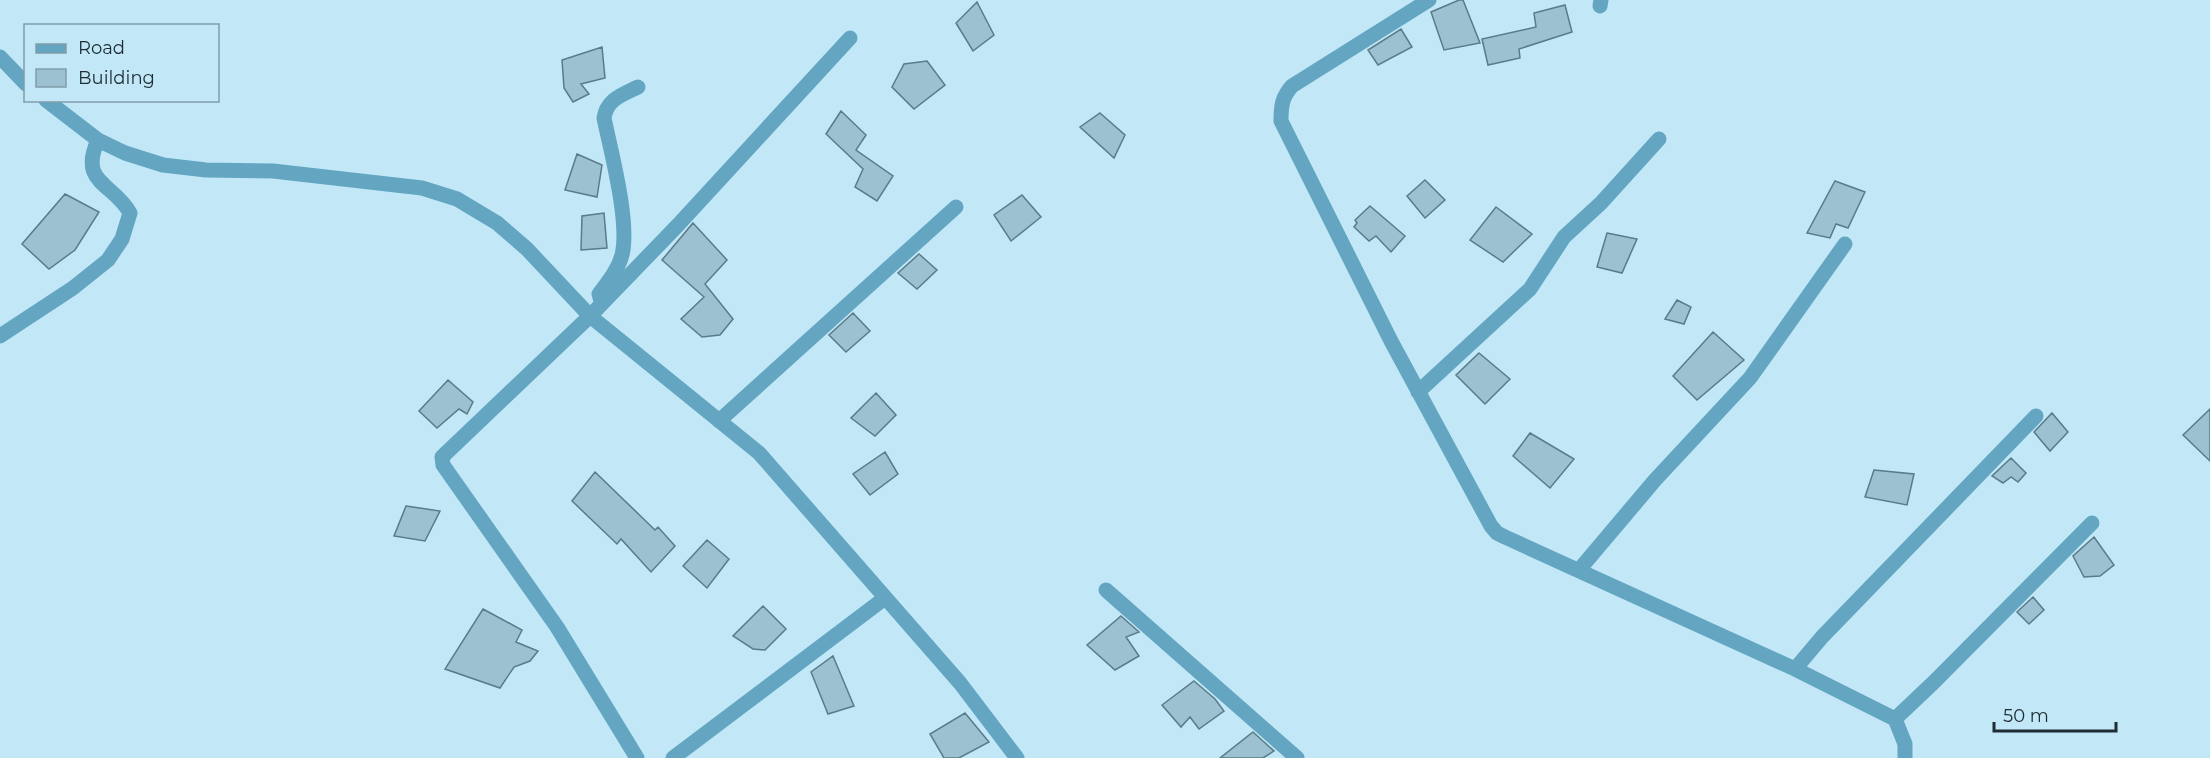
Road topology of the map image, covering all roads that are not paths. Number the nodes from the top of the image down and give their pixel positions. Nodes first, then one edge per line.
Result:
1 (1429, 0) edge
2 (850, 38) dead end
3 (0, 57) edge
4 (24, 82) edge
5 (638, 87) dead end
6 (49, 102) edge
7 (1659, 139) dead end
8 (98, 140) junction
9 (956, 207) dead end
10 (1845, 244) dead end
11 (603, 303) junction
12 (590, 316) junction
13 (0, 336) edge
14 (1418, 392) junction
15 (2036, 416) dead end
16 (719, 421) junction
17 (2092, 523) dead end
18 (1579, 570) junction
19 (1106, 590) dead end
20 (885, 598) junction
21 (1795, 669) junction
22 (1895, 719) junction
23 (637, 758) edge
24 (673, 758) edge
25 (1017, 758) edge
26 (1297, 758) edge
27 (1905, 758) edge

1 - 14 street
2 - 11 street
3 - 4 street
5 - 11 street
6 - 8 street
7 - 14 street
8 - 12 street
8 - 13 street
9 - 16 street
10 - 18 street
11 - 12 street
12 - 16 street
12 - 23 street
14 - 18 street
15 - 21 street
16 - 20 street
17 - 22 street
18 - 21 street
19 - 26 street
20 - 24 street
20 - 25 street
21 - 22 street
22 - 27 street

